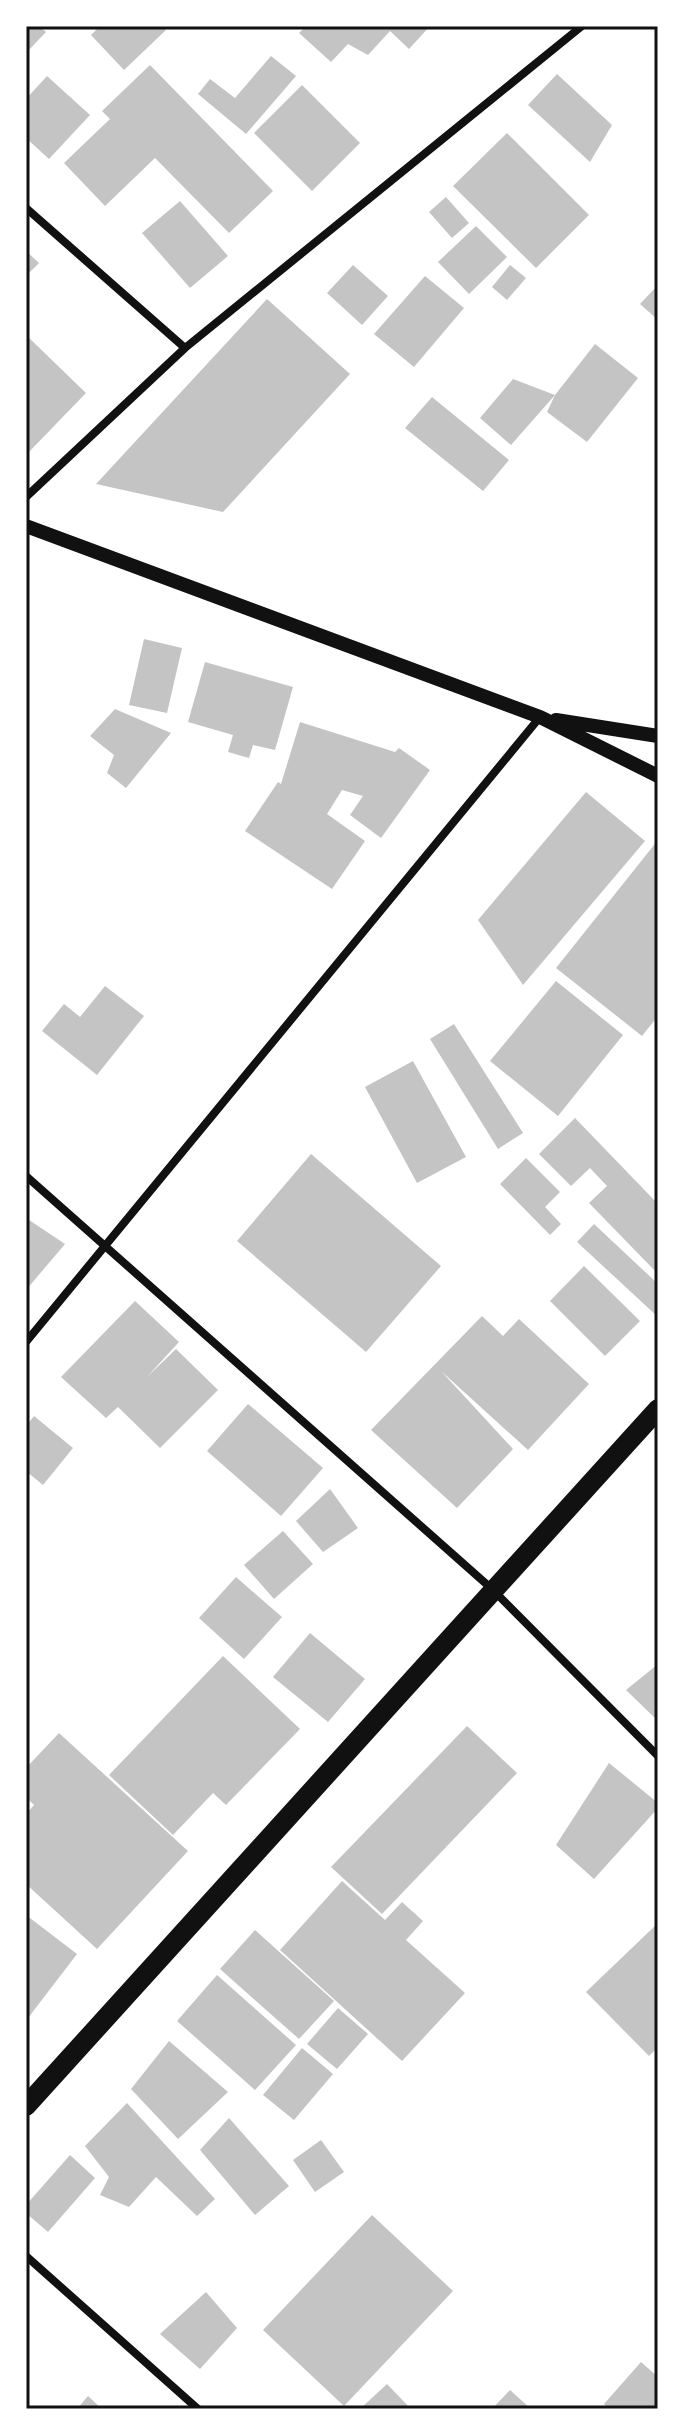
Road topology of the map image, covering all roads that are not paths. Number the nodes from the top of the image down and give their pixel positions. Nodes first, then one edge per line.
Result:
1 (582, 26) edge
2 (26, 208) edge
3 (185, 348) junction
4 (26, 497) edge
5 (26, 526) edge
6 (540, 717) junction
7 (658, 736) edge
8 (658, 776) edge
9 (26, 1176) edge
10 (103, 1248) junction
11 (26, 1342) edge
12 (658, 1409) edge
13 (492, 1589) junction
14 (658, 1756) edge
15 (26, 2106) edge
16 (26, 2256) edge
17 (198, 2409) edge

1 - 3 street
2 - 3 street
3 - 4 street
5 - 6 street
6 - 7 street
6 - 8 street
6 - 10 street
9 - 10 street
10 - 11 street
10 - 13 street
12 - 13 main road
13 - 14 street
13 - 15 main road
16 - 17 street

